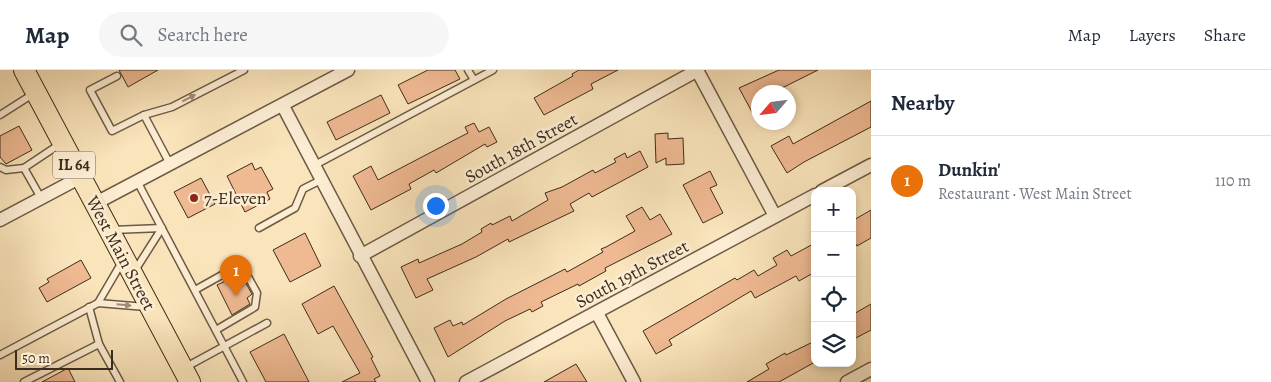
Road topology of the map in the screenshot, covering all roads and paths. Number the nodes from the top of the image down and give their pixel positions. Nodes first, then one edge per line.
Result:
1 (24, 70) edge
2 (244, 70) edge
3 (348, 70) edge
4 (468, 70) edge
5 (493, 70) edge
6 (698, 70) edge
7 (117, 76) dead end
8 (474, 80) junction
9 (36, 93) junction
10 (283, 106) junction
11 (0, 115) edge
12 (144, 115) junction
13 (62, 143) junction
14 (170, 164) junction
15 (871, 164) edge
16 (313, 166) junction
17 (0, 167) edge
18 (24, 168) junction
19 (81, 178) junction
20 (321, 180) junction
21 (138, 181) junction
22 (829, 187) edge
23 (811, 197) edge
24 (41, 198) junction
25 (94, 204) junction
26 (775, 216) junction
27 (0, 220) edge
28 (162, 228) junction
29 (259, 228) dead end
30 (108, 230) junction
31 (360, 256) junction
32 (128, 267) junction
33 (195, 290) junction
34 (98, 303) junction
35 (89, 307) junction
36 (150, 307) junction
37 (597, 313) junction
38 (267, 323) dead end
39 (216, 330) junction
40 (99, 344) junction
41 (224, 346) junction
42 (0, 355) edge
43 (871, 369) edge
44 (186, 375) edge
45 (24, 382) edge
46 (120, 382) edge
47 (243, 382) edge
48 (428, 382) edge
49 (466, 382) edge
50 (634, 382) edge
51 (847, 382) edge

1 - 9 main road, West Main Street / IL 64
12 -> 2 lane
3 - 10 street
4 - 8 lane
5 - 8 lane
6 - 26 street
6 - 31 street, South 18th Street
7 - 12 lane
8 - 16 lane
9 - 11 lane
9 - 13 main road, West Main Street / IL 64
10 - 14 street
10 - 16 street
12 - 14 lane
13 - 18 lane
13 - 19 main road, West Main Street / IL 64
14 - 21 street
15 - 22 street
16 - 20 street
17 - 18 lane
18 - 24 lane
19 - 24 street
19 - 25 main road, West Main Street / IL 64
20 - 29 lane
20 - 31 street
21 - 25 street
21 - 28 lane
23 - 26 street, South 19th Street
24 - 27 street
25 - 30 main road, West Main Street / IL 64
26 - 37 street, South 19th Street
28 - 30 lane
28 - 32 lane
28 - 33 lane
30 - 32 main road, West Main Street / IL 64
31 - 48 street
32 - 34 lane
32 - 36 main road, West Main Street / IL 64
33 - 39 lane
33 - 39 lane
34 - 35 lane
34 -> 36 lane
35 - 40 lane
35 - 42 lane
36 - 44 main road, West Main Street / IL 64
37 - 49 street, South 19th Street
37 - 50 street
38 - 41 lane
39 - 41 lane
40 - 45 lane
40 - 46 lane
41 - 44 lane
41 - 47 lane
43 - 51 street

